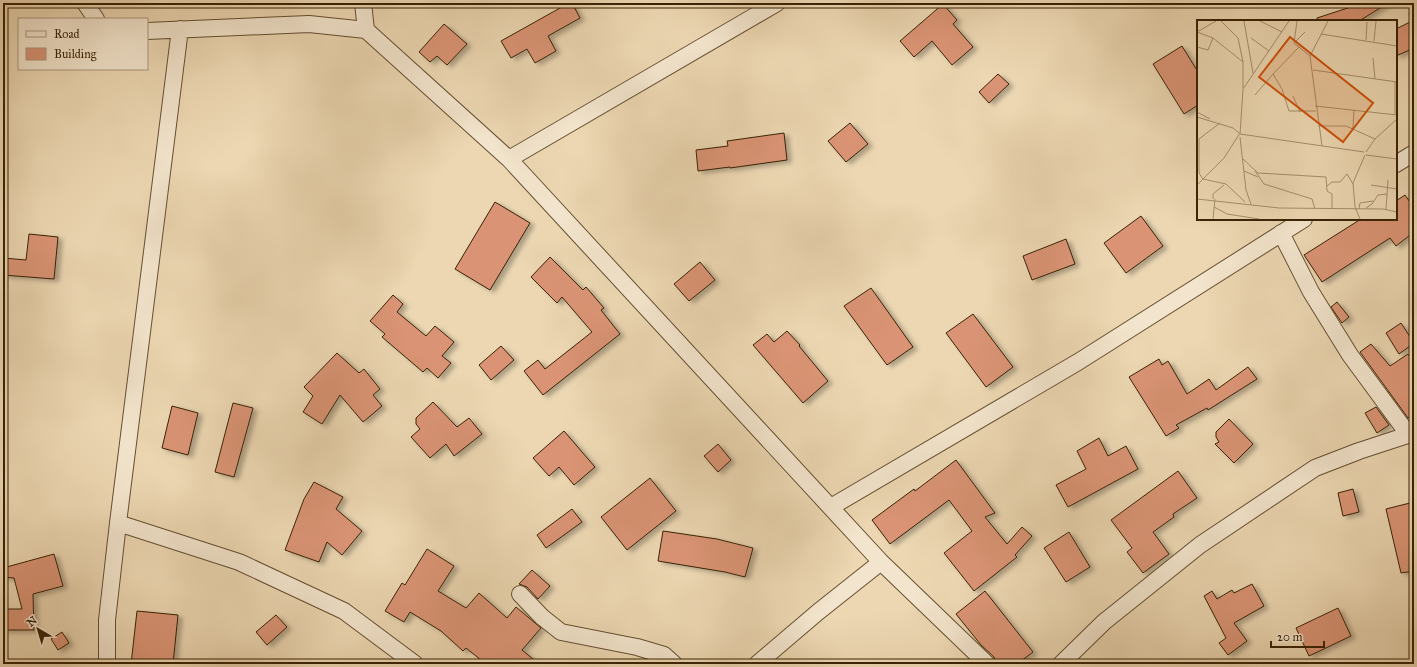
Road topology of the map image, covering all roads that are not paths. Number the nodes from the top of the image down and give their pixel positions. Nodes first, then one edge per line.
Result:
1 (85, 3) edge
2 (98, 3) edge
3 (363, 3) edge
4 (777, 3) edge
5 (95, 18) edge
6 (96, 18) edge
7 (180, 29) junction
8 (366, 30) junction
9 (148, 31) edge
10 (1414, 153) edge
11 (509, 159) junction
12 (1397, 163) edge
13 (1302, 220) edge
14 (1281, 233) junction
15 (1411, 433) edge
16 (831, 507) junction
17 (118, 523) junction
18 (881, 562) junction
19 (520, 594) dead end
20 (107, 664) edge
21 (416, 664) edge
22 (674, 664) edge
23 (757, 664) edge
24 (987, 664) edge
25 (1061, 664) edge

1 - 5 street
2 - 6 street
3 - 8 street
4 - 11 street
7 - 8 street
7 - 9 street
7 - 17 street
8 - 11 street
10 - 12 street
11 - 16 street
13 - 14 street
14 - 15 street
14 - 16 street
15 - 25 street
16 - 18 street
17 - 20 street
17 - 21 street
18 - 23 street
18 - 24 street
19 - 22 street

